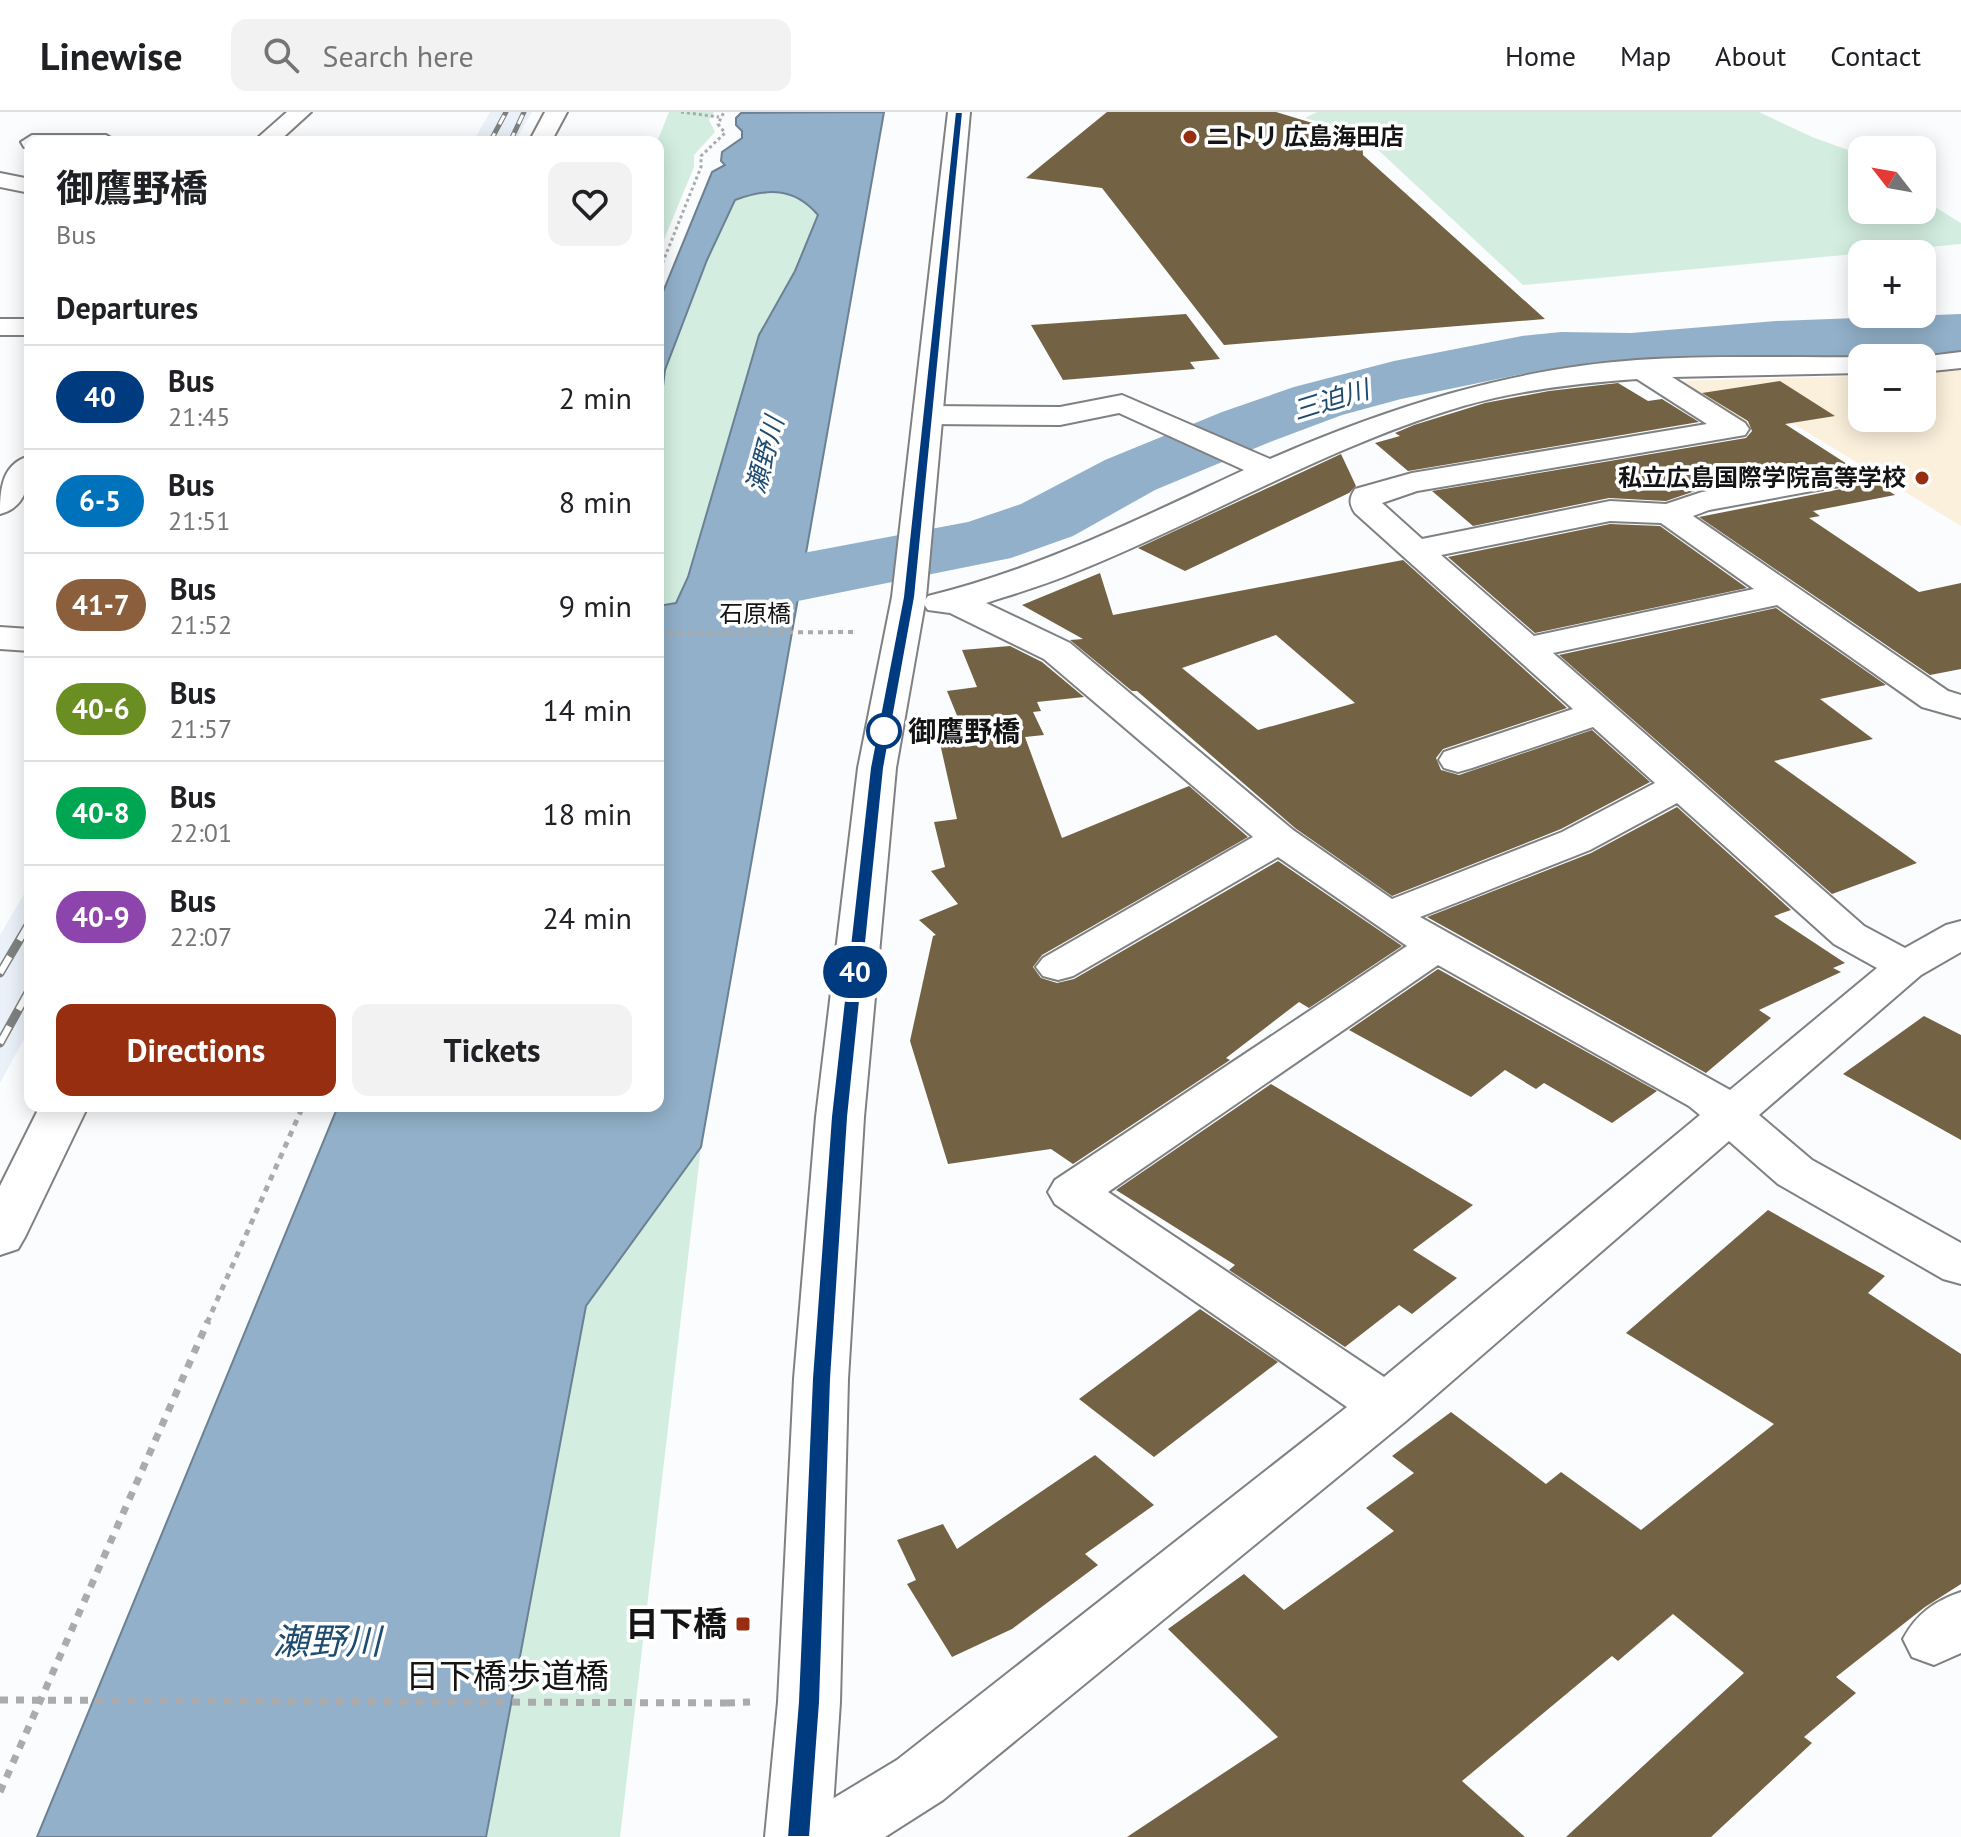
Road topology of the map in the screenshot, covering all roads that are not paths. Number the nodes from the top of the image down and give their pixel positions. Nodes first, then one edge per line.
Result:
1 (300, 112) edge
2 (556, 112) edge
3 (959, 112) edge
4 (271, 136) edge
5 (543, 136) edge
6 (0, 180) edge
7 (24, 185) edge
8 (0, 327) edge
9 (24, 327) edge
10 (1961, 360) edge
11 (1936, 363) edge
12 (1848, 365) edge
13 (1639, 368) junction
14 (928, 415) junction
15 (1260, 466) junction
16 (24, 473) edge
17 (1834, 478) dead end
18 (0, 504) edge
19 (1669, 514) junction
20 (1415, 550) junction
21 (1783, 593) junction
22 (924, 601) junction
23 (0, 638) edge
24 (24, 640) edge
25 (1529, 648) junction
26 (1961, 707) edge
27 (1597, 713) junction
28 (1458, 760) dead end
29 (1680, 785) junction
30 (1279, 839) junction
31 (1388, 915) junction
32 (1961, 934) edge
33 (1436, 946) junction
34 (1906, 966) junction
35 (1058, 967) dead end
36 (61, 1112) edge
37 (1730, 1117) junction
38 (0, 1237) edge
39 (1961, 1266) edge
40 (1386, 1406) junction
41 (798, 1837) edge
42 (827, 1837) edge

1 - 4 main road
2 - 5 main road
3 - 14 main road
6 - 7 main road
8 - 9 main road
10 - 11 main road
12 - 13 main road
13 - 15 main road
13 - 20 main road
14 - 15 main road
14 - 22 main road
15 - 22 main road
16 - 18 main road
17 - 19 main road
19 - 20 main road
19 - 21 main road
20 - 25 main road
21 - 25 main road
21 - 26 main road
22 - 30 main road
22 - 41 main road
23 - 24 main road
25 - 27 main road
27 - 28 main road
27 - 29 main road
29 - 31 main road
29 - 34 main road
30 - 31 main road
30 - 35 main road
31 - 33 main road
32 - 34 main road
33 - 37 main road
33 - 40 main road
34 - 37 main road
36 - 38 main road
37 - 39 main road
37 - 40 main road
40 - 42 main road

